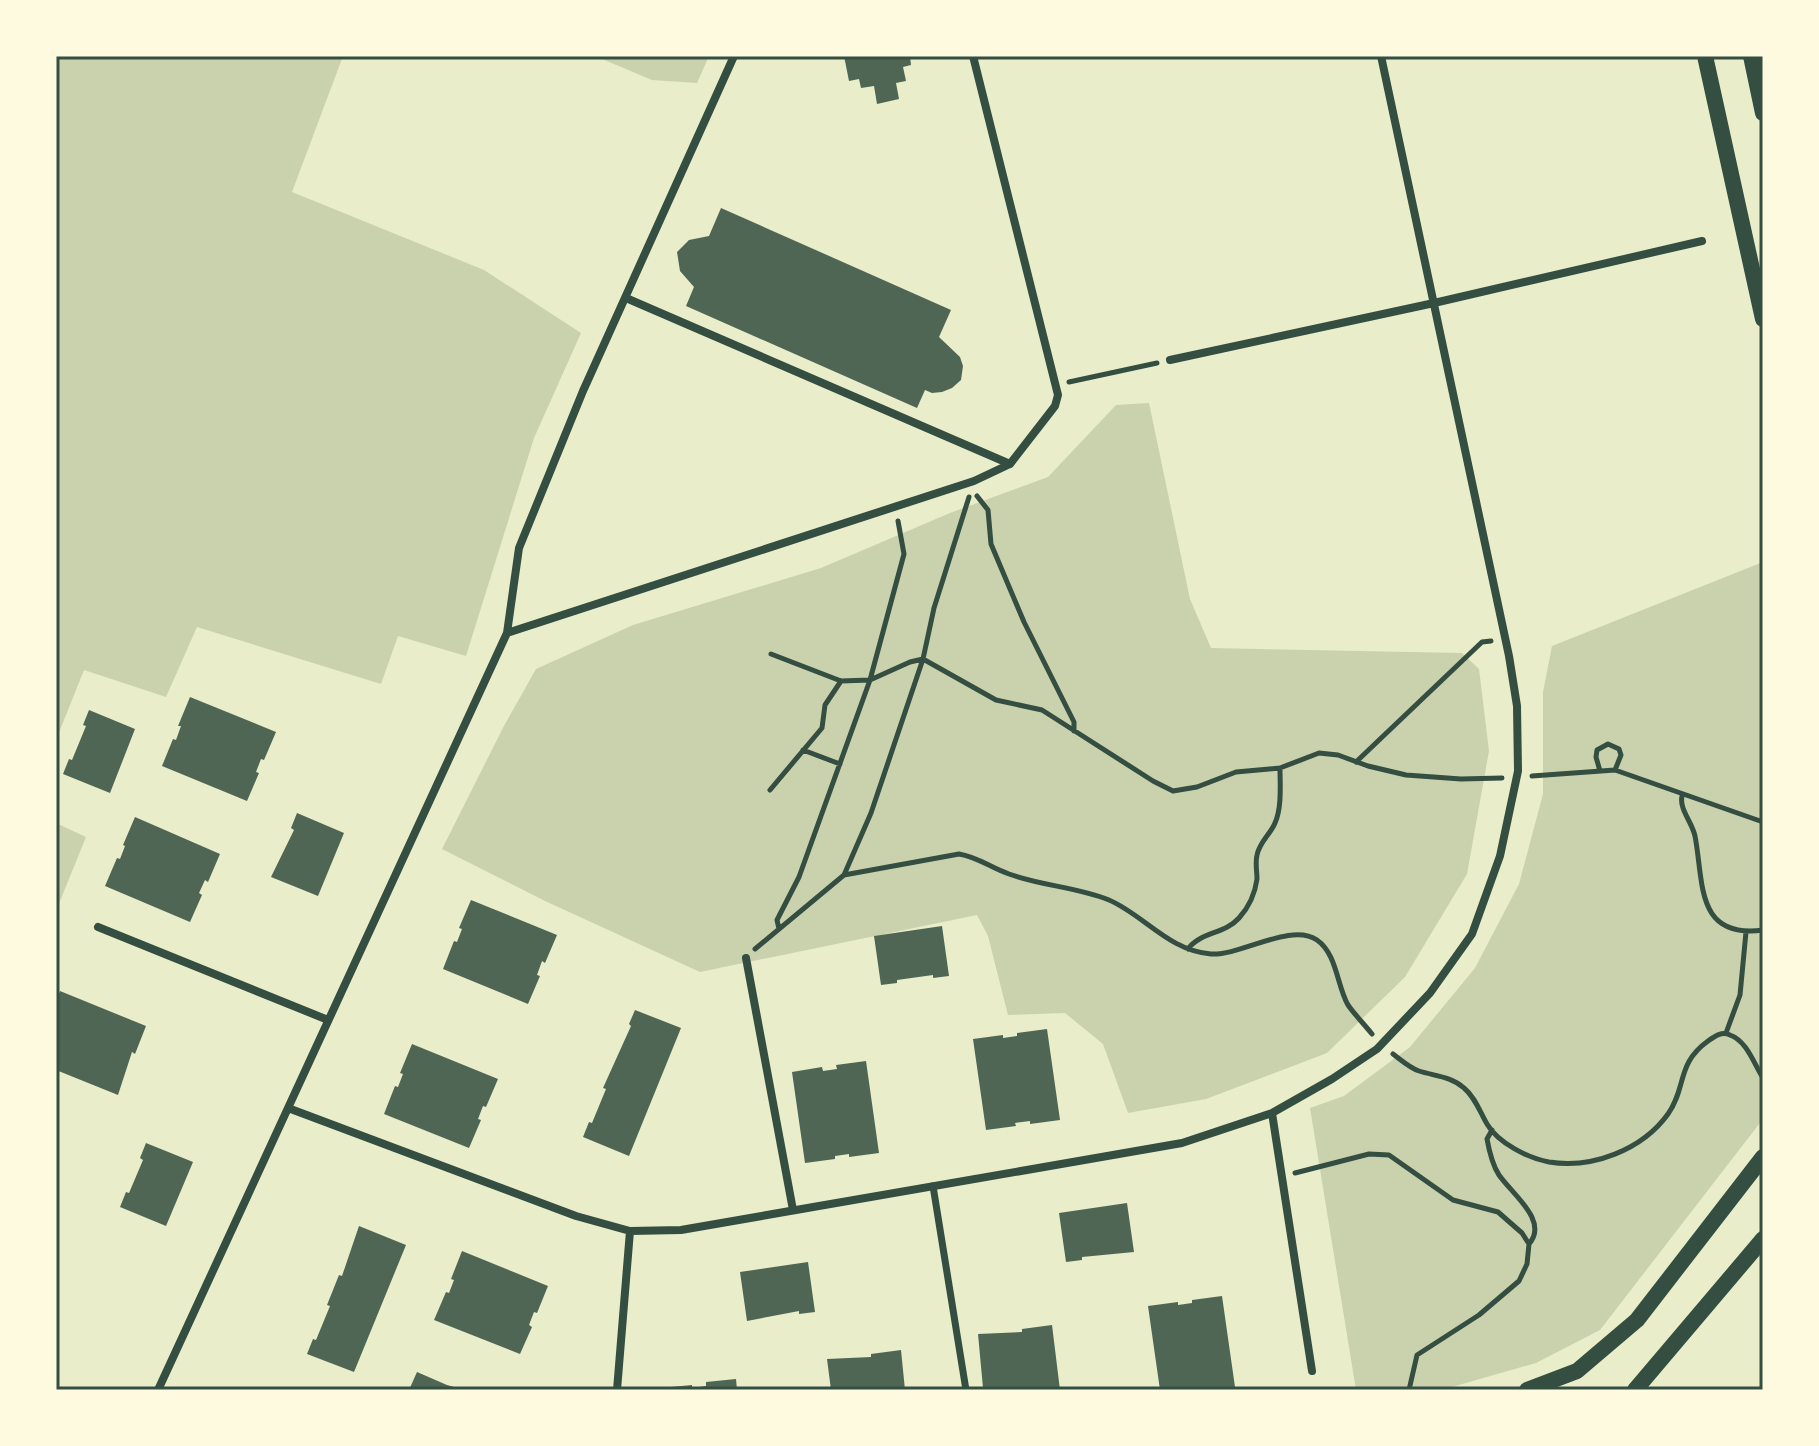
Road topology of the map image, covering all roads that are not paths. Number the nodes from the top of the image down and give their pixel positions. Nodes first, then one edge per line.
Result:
1 (734, 56) edge
2 (973, 56) edge
3 (1381, 56) edge
4 (1705, 56) edge
5 (1751, 56) edge
6 (1763, 113) edge
7 (1702, 241) dead end
8 (626, 298) junction
9 (1434, 303) junction
10 (1763, 319) edge
11 (1170, 360) road end
12 (1010, 464) junction
13 (507, 633) junction
14 (98, 927) dead end
15 (746, 958) road end
16 (328, 1020) junction
17 (288, 1108) junction
18 (1272, 1113) junction
19 (1763, 1157) edge
20 (933, 1186) junction
21 (793, 1210) junction
22 (630, 1231) junction
23 (1763, 1239) edge
24 (1312, 1371) dead end
25 (1637, 1389) edge
26 (158, 1390) edge
27 (617, 1390) edge
28 (966, 1390) edge
29 (1527, 1390) edge

1 - 8 street
2 - 12 street
3 - 9 street
4 - 10 main road
5 - 6 main road
7 - 9 street
8 - 12 street
8 - 13 street
9 - 11 street
9 - 18 street
12 - 13 street
13 - 16 street
14 - 16 street
15 - 21 street
16 - 17 street
17 - 22 street
17 - 26 street
18 - 20 street
18 - 24 street
19 - 29 main road
20 - 21 street
20 - 28 street
21 - 22 street
22 - 27 street
23 - 25 main road

